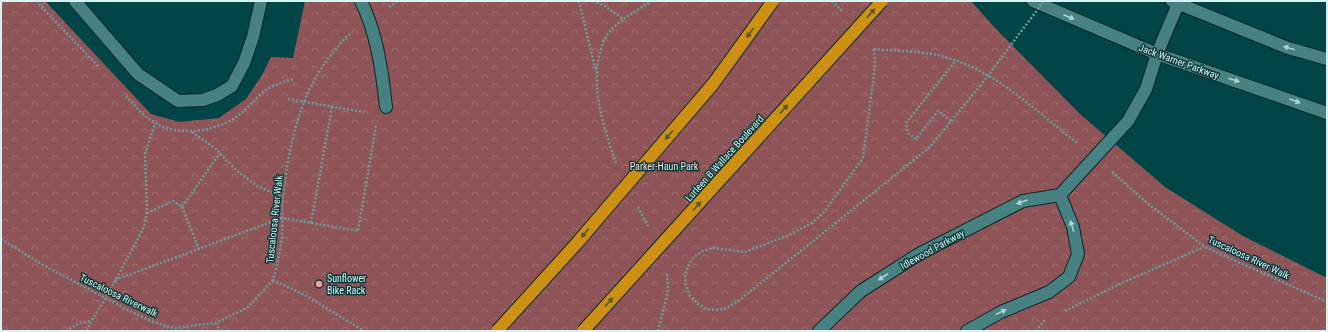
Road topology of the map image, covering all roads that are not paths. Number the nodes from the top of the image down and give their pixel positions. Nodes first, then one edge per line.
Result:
1 (75, 1) edge
2 (261, 1) edge
3 (361, 1) edge
4 (773, 1) edge
5 (882, 1) edge
6 (1033, 1) edge
7 (1175, 2) edge
8 (1157, 54) junction
9 (1327, 59) edge
10 (386, 107) dead end
11 (1327, 113) edge
12 (1060, 195) junction
13 (497, 331) edge
14 (583, 331) edge
15 (819, 331) edge
16 (967, 331) edge

1 - 2 main road
3 - 10 main road
4 -> 13 highway, bridge
14 -> 5 highway, Lurleen B Wallace Boulevard, bridge
6 -> 8 main road, Jack Warner Parkway
7 - 8 main road
9 -> 7 main road
8 -> 11 main road, Jack Warner Parkway
8 - 12 main road
12 -> 15 main road, Idlewood Parkway
16 -> 12 main road

